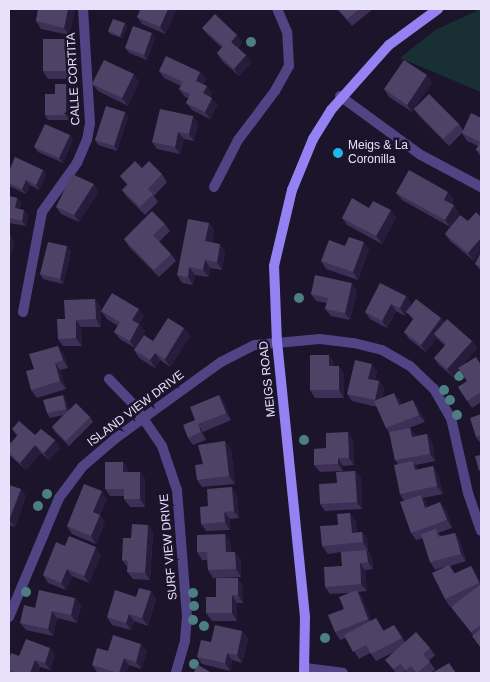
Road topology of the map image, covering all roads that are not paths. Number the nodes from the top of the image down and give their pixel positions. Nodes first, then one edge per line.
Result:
1 (83, 9) edge
2 (277, 9) edge
3 (438, 9) edge
4 (426, 12) edge
5 (340, 96) junction
6 (214, 187) dead end
7 (481, 187) edge
8 (23, 312) dead end
9 (277, 343) junction
10 (109, 379) dead end
11 (144, 419) junction
12 (481, 531) edge
13 (9, 618) edge
14 (304, 671) edge
15 (176, 673) edge
16 (343, 673) edge

1 - 8 street, CALLE CORTITA
2 - 6 street
3 - 4 main road, MEIGS ROAD
4 - 5 main road, MEIGS ROAD
5 - 7 street
5 - 9 main road, MEIGS ROAD
9 - 11 street, ISLAND VIEW DRIVE
9 - 12 street, ISLAND VIEW DRIVE
9 - 14 main road, MEIGS ROAD
10 - 11 street, SURF VIEW DRIVE
11 - 13 street, ISLAND VIEW DRIVE
11 - 15 street, SURF VIEW DRIVE
14 - 16 street

